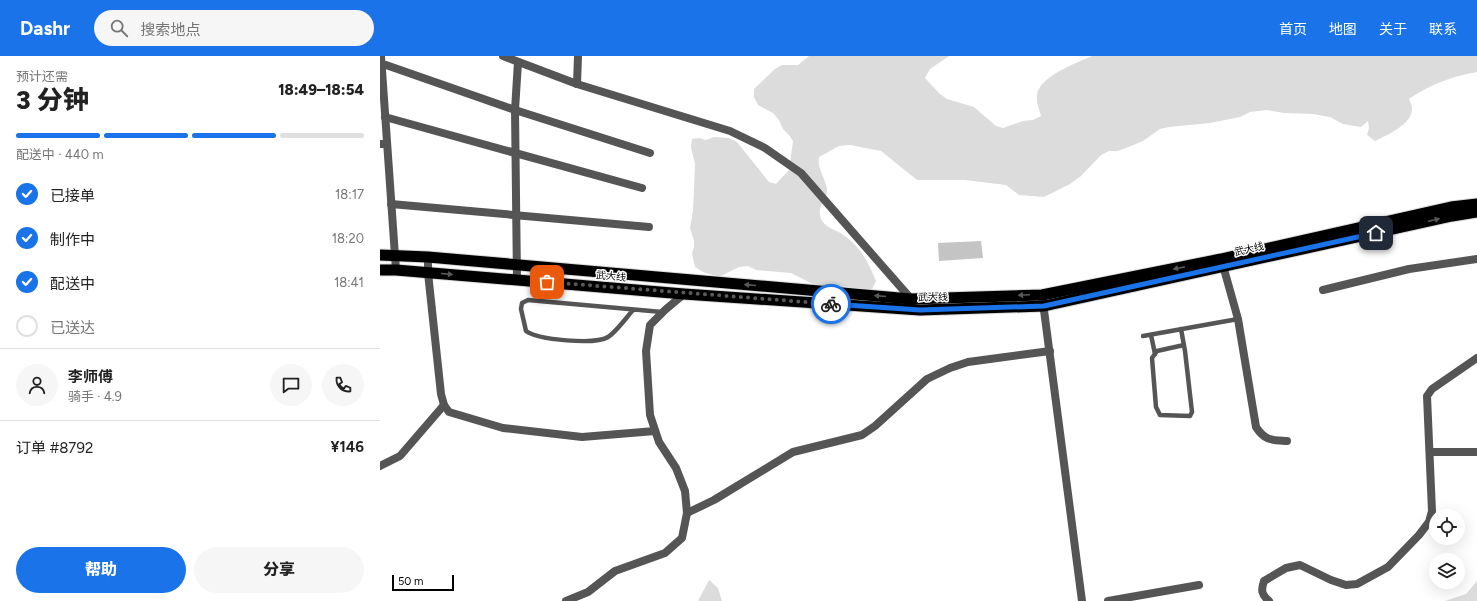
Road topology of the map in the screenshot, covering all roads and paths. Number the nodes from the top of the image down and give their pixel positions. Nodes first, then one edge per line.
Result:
1 (381, 56) edge
2 (503, 56) edge
3 (578, 56) edge
4 (518, 62) junction
5 (381, 65) junction
6 (577, 84) junction
7 (515, 110) junction
8 (385, 117) junction
9 (383, 144) edge
10 (650, 153) dead end
11 (516, 154) junction
12 (642, 188) dead end
13 (391, 204) junction
14 (1477, 204) edge
15 (1477, 212) edge
16 (516, 215) junction
17 (649, 227) dead end
18 (395, 254) junction
19 (380, 255) edge
20 (428, 257) junction
21 (1477, 259) edge
22 (1222, 263) junction
23 (516, 265) junction
24 (380, 270) edge
25 (396, 270) junction
26 (428, 273) junction
27 (517, 280) junction
28 (1323, 290) dead end
29 (684, 294) junction
30 (1042, 294) junction
31 (911, 299) junction
32 (1044, 306) junction
33 (633, 310) junction
34 (920, 310) junction
35 (662, 312) junction
36 (1238, 319) junction
37 (1181, 329) junction
38 (1151, 335) junction
39 (1143, 336) dead end
40 (1184, 345) junction
41 (1050, 351) junction
42 (1155, 354) junction
43 (1477, 358) edge
44 (444, 405) junction
45 (655, 431) junction
46 (1287, 440) dead end
47 (1430, 452) junction
48 (1477, 452) edge
49 (380, 466) edge
50 (687, 513) junction
51 (1199, 585) dead end
52 (566, 601) edge
53 (1082, 601) edge
54 (1108, 601) edge
55 (1269, 601) edge

1 - 5 street
2 - 4 street
3 - 6 street
4 - 6 street
4 - 7 street
5 - 7 street
5 - 8 street
6 - 31 street
7 - 10 street
7 - 11 street
8 - 9 street
8 - 11 street
9 - 13 street
11 - 12 street
11 - 16 street
13 - 16 street
13 - 18 street
14 - 22 highway, 武大线
22 -> 15 highway, 武大线
16 - 17 street
16 - 23 street
18 - 19 highway, 武大线
18 - 20 highway, 武大线
18 - 25 street
20 - 23 highway, 武大线
20 - 26 street
21 - 28 street
22 -> 30 highway, 武大线
22 - 32 highway, 武大线
22 - 36 street
23 - 27 street
31 -> 23 highway, 武大线
24 - 25 highway, 武大线
25 - 26 highway, 武大线
26 -> 27 highway, 武大线
26 - 44 street
27 - 29 highway, 武大线
29 - 34 highway, 武大线
29 - 35 street
30 -> 31 highway, 武大线
30 - 32 street
31 - 34 street
32 - 34 highway, 武大线
32 - 41 street
33 - 33 lane
33 - 35 lane
35 - 45 street
36 - 37 lane
36 - 46 street
37 - 38 lane
37 - 40 lane
38 - 39 lane
38 - 42 lane
40 - 42 lane
40 - 42 lane
41 - 50 street
41 - 53 street
43 - 47 street
44 - 45 street
44 - 49 street
45 - 50 street
47 - 48 street
47 - 55 street
50 - 52 street
51 - 54 street

